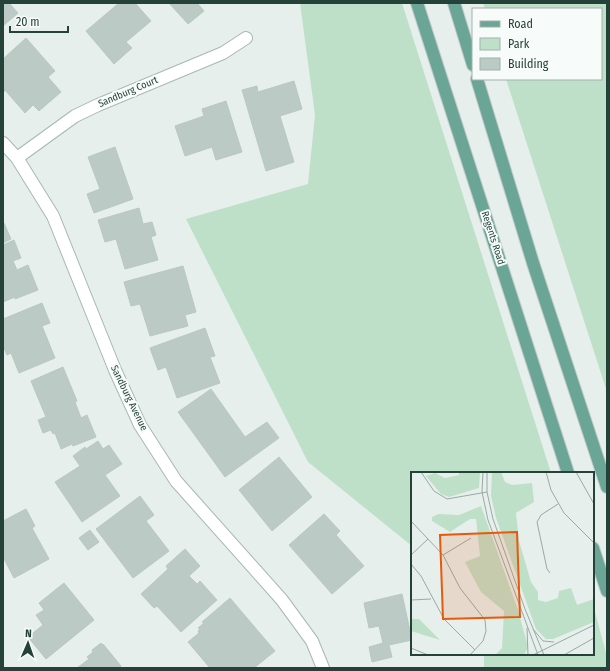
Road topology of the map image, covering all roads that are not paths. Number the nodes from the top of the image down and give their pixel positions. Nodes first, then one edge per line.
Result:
1 (417, 3) edge
2 (454, 3) edge
3 (246, 38) dead end
4 (472, 62) edge
5 (477, 80) edge
6 (3, 143) edge
7 (17, 158) junction
8 (568, 472) edge
9 (607, 487) edge
10 (594, 551) edge
11 (607, 591) edge
12 (323, 668) edge

1 - 8 main road, Regents Road
2 - 4 main road
3 - 7 street, Sandburg Court
5 - 9 main road
6 - 7 street, Sandburg Avenue
7 - 12 street, Sandburg Avenue
10 - 11 main road

